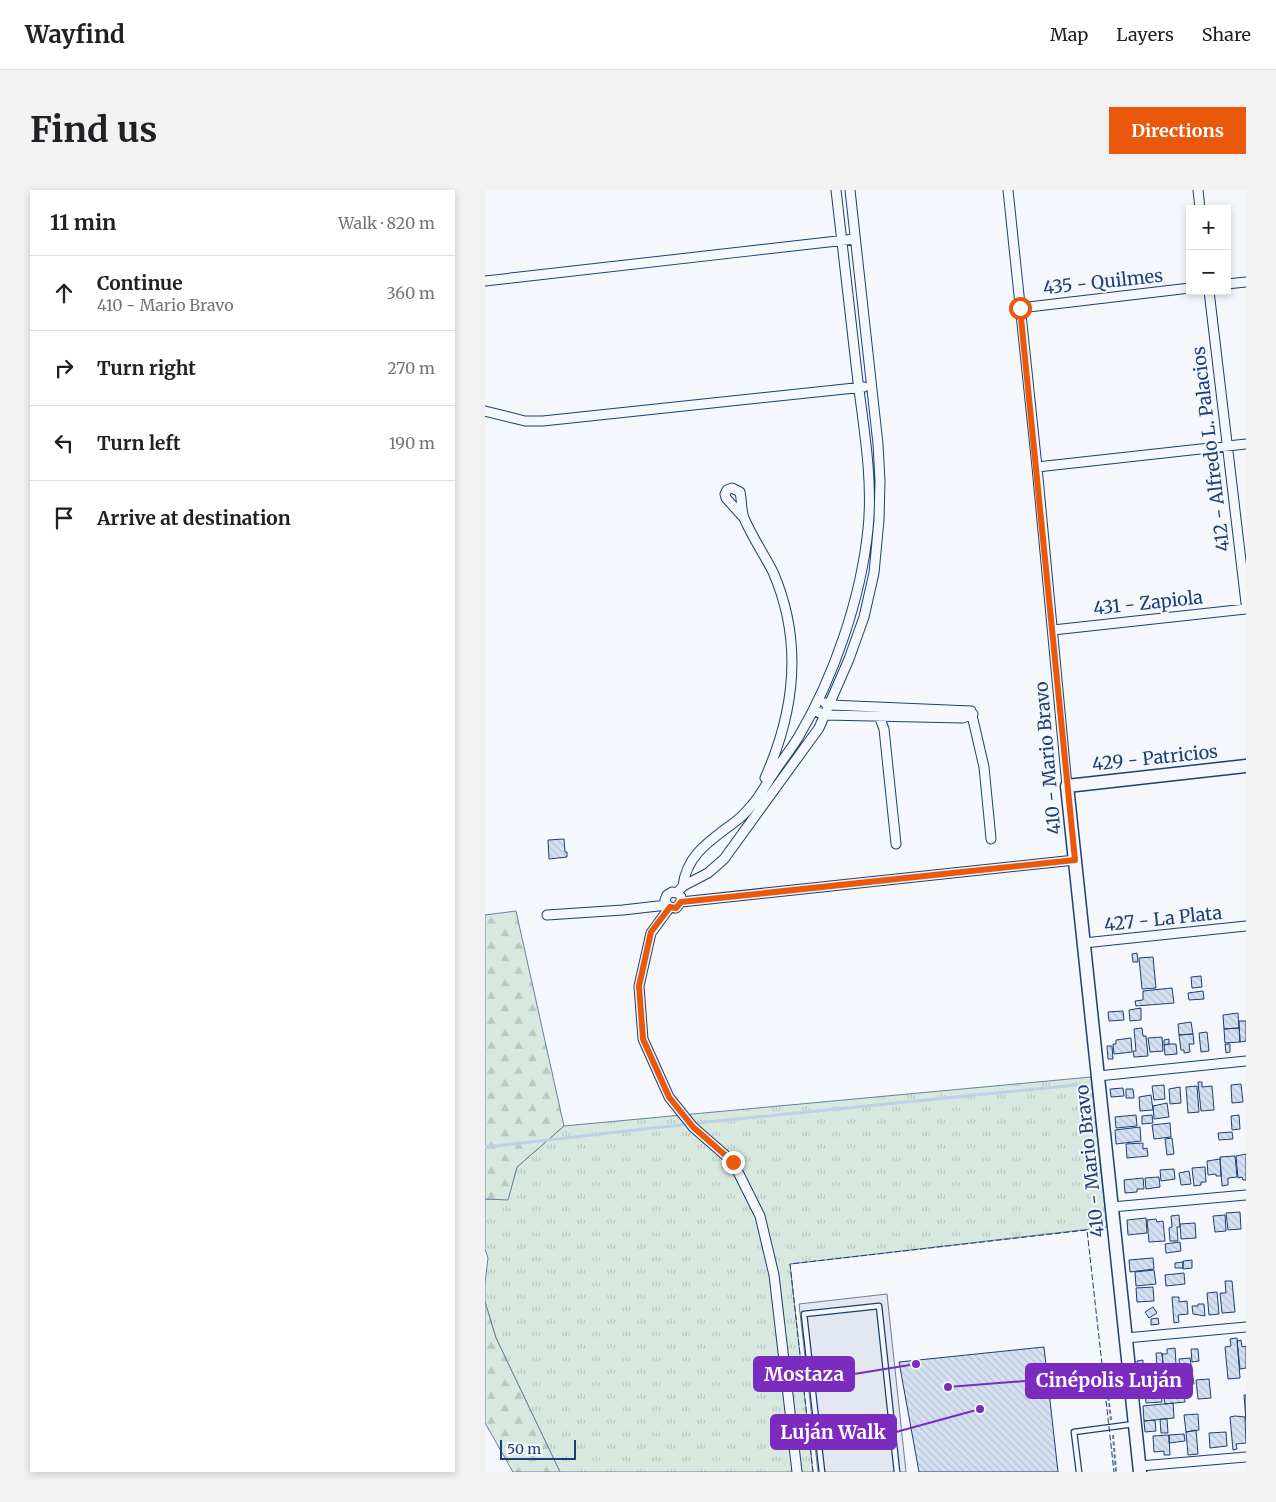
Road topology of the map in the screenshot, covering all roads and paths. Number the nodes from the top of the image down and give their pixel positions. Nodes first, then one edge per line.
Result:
1 (835, 190) edge
2 (850, 190) edge
3 (1008, 190) edge
4 (1198, 190) edge
5 (1200, 205) edge
6 (855, 239) junction
7 (842, 241) junction
8 (485, 281) edge
9 (1246, 282) edge
10 (1231, 284) edge
11 (1186, 288) edge
12 (1209, 295) edge
13 (1020, 308) junction
14 (871, 386) junction
15 (859, 387) junction
16 (485, 411) edge
17 (1246, 444) edge
18 (1227, 446) junction
19 (1037, 467) junction
20 (744, 518) dead end
21 (1246, 603) edge
22 (1246, 609) edge
23 (1053, 630) junction
24 (818, 700) junction
25 (830, 705) junction
26 (813, 710) junction
27 (879, 711) junction
28 (825, 715) junction
29 (1246, 766) edge
30 (1067, 786) junction
31 (757, 806) junction
32 (991, 839) dead end
33 (895, 844) dead end
34 (1075, 860) junction
35 (680, 890) junction
36 (681, 902) junction
37 (669, 906) junction
38 (547, 914) dead end
39 (1246, 926) edge
40 (1084, 943) junction
41 (1246, 1061) edge
42 (1098, 1076) junction
43 (1246, 1195) edge
44 (1112, 1207) junction
45 (1246, 1327) edge
46 (1126, 1338) junction
47 (1135, 1424) junction
48 (1246, 1458) edge
49 (1140, 1469) edge
50 (797, 1472) edge
51 (822, 1472) edge
52 (897, 1472) edge
53 (1079, 1472) edge

1 - 7 street
2 - 6 street
3 - 13 street, 410 - Mario Bravo
4 - 5 street
6 - 7 street
6 - 14 street
7 - 8 street
7 - 15 street
9 - 10 street
11 - 13 street, 435 - Quilmes
12 - 18 street, 412 - Alfredo L. Palacios
13 - 19 street, 410 - Mario Bravo
14 - 15 street
14 - 25 street
15 - 16 street
15 - 24 street
17 - 18 street
18 - 19 street
18 - 21 street, 412 - Alfredo L. Palacios
19 - 23 street, 410 - Mario Bravo
20 - 31 street
22 - 23 street, 431 - Zapiola
23 - 30 street, 410 - Mario Bravo
24 - 25 street
24 - 26 street
25 - 27 street
25 - 28 street
26 - 28 street
26 - 31 street
27 - 28 street
27 - 32 street
27 - 33 street
28 - 31 street
29 - 30 street, 429 - Patricios
30 - 34 street, 410 - Mario Bravo
31 - 35 street
31 - 35 street
34 - 36 street
34 - 40 street, 410 - Mario Bravo
35 - 36 street
35 - 37 street
36 - 37 street
37 - 38 street
37 - 50 street
39 - 40 street, 427 - La Plata
40 - 42 street, 410 - Mario Bravo
41 - 42 street
42 - 44 street, 410 - Mario Bravo
43 - 44 street
44 - 46 street, 410 - Mario Bravo
45 - 46 street
46 - 47 street, 410 - Mario Bravo
47 - 49 street, 410 - Mario Bravo
47 - 53 lane
48 - 49 street
51 - 52 lane

